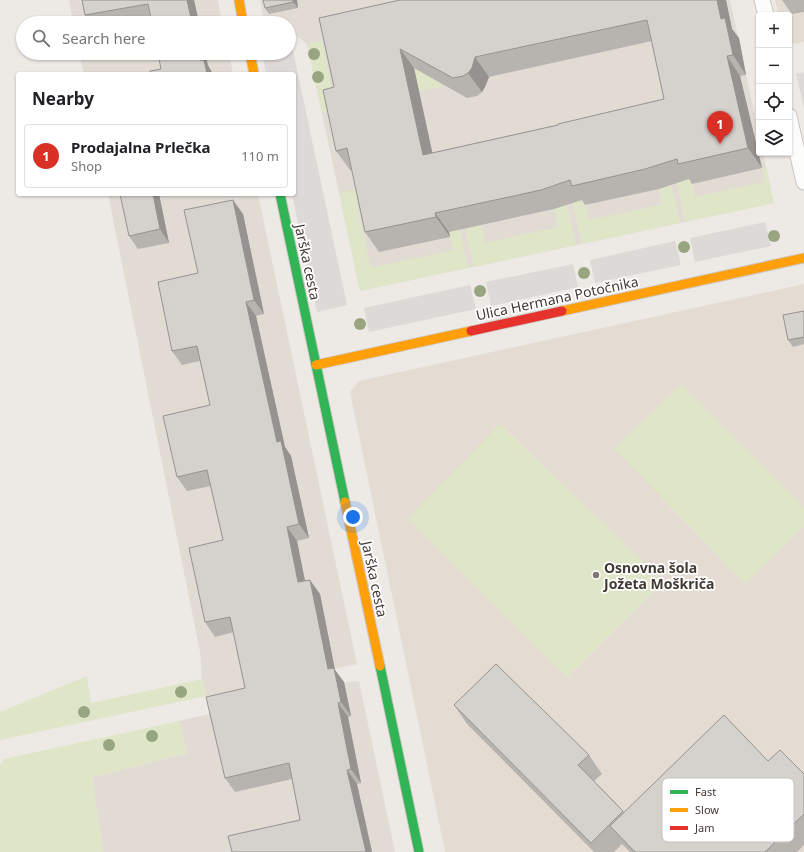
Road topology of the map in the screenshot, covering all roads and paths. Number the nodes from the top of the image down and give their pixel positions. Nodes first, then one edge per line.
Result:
1 (239, 0) edge
2 (762, 0) edge
3 (765, 12) edge
4 (242, 16) edge
5 (251, 60) edge
6 (254, 72) edge
7 (790, 120) edge
8 (804, 182) edge
9 (280, 196) edge
10 (804, 258) edge
11 (316, 365) junction
12 (419, 852) edge

1 - 4 street
2 - 3 lane
5 - 6 street
7 - 8 lane
9 - 11 street, Jarška cesta
10 - 11 street, Ulica Hermana Potočnika
11 - 12 street, Jarška cesta

